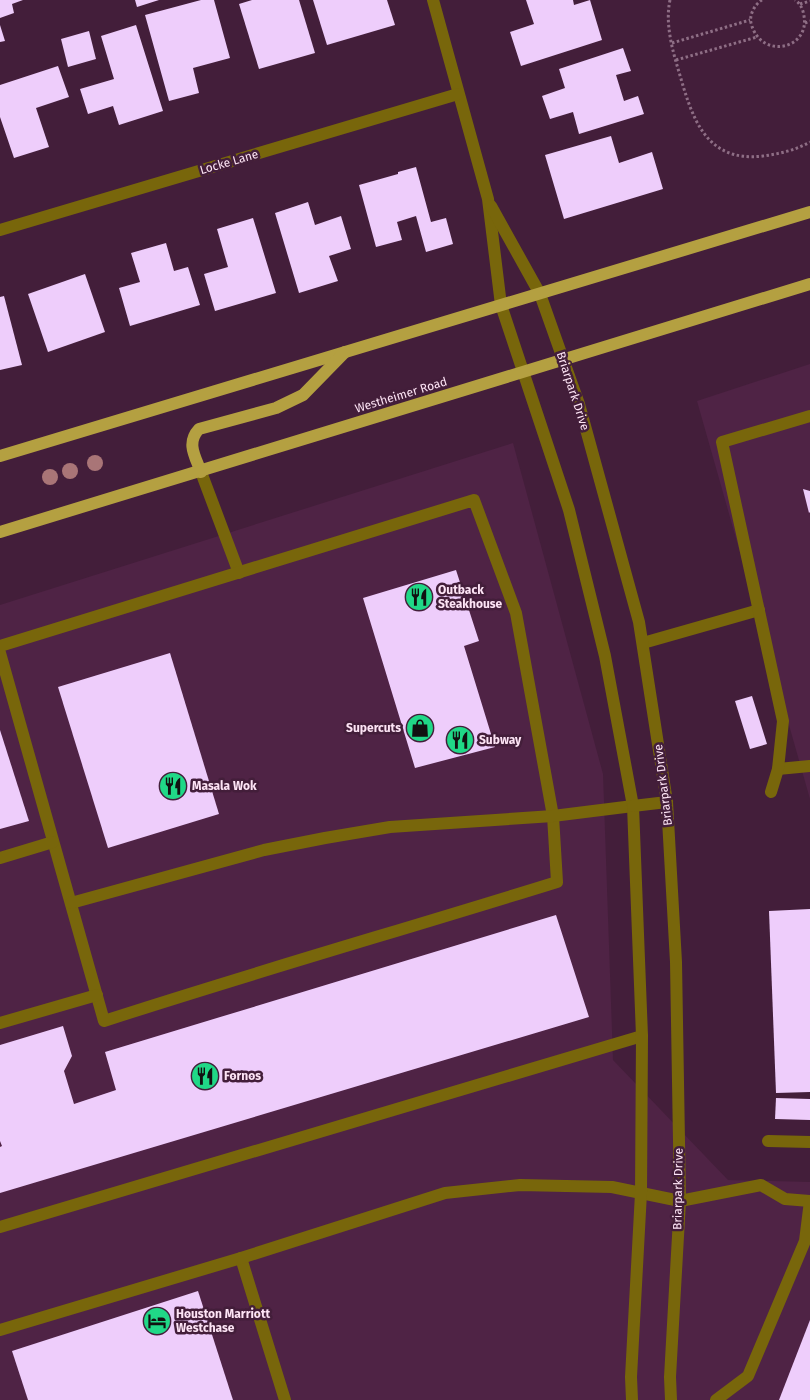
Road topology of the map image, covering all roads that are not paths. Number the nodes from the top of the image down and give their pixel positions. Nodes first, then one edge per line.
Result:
1 (433, 0) edge
2 (458, 94) junction
3 (488, 199) junction
4 (810, 212) edge
5 (0, 230) edge
6 (810, 284) edge
7 (540, 294) junction
8 (501, 305) junction
9 (347, 351) junction
10 (564, 360) junction
11 (522, 372) junction
12 (810, 416) edge
13 (0, 456) edge
14 (201, 472) junction
15 (0, 532) edge
16 (239, 573) junction
17 (759, 610) junction
18 (643, 643) junction
19 (0, 646) edge
20 (0, 654) edge
21 (810, 766) edge
22 (778, 769) junction
23 (771, 792) dead end
24 (667, 802) junction
25 (633, 806) junction
26 (552, 816) junction
27 (53, 842) junction
28 (0, 858) edge
29 (71, 903) junction
30 (97, 995) junction
31 (0, 1023) edge
32 (642, 1036) junction
33 (768, 1141) dead end
34 (810, 1142) edge
35 (641, 1193) junction
36 (680, 1201) junction
37 (810, 1201) edge
38 (0, 1227) edge
39 (241, 1258) junction
40 (0, 1330) edge
41 (285, 1400) edge
42 (632, 1400) edge
43 (671, 1400) edge
44 (716, 1400) edge

1 - 2 street, Briarpark Drive
2 - 3 street, Briarpark Drive
2 - 5 street, Locke Lane
3 - 7 street, Briarpark Drive
3 - 8 street, Briarpark Drive
4 - 7 main road
6 - 10 main road, Westheimer Road
7 - 8 main road
7 - 10 street, Briarpark Drive
8 - 9 main road
8 - 11 street, Briarpark Drive
9 - 13 main road
9 - 14 main road
10 - 11 main road, Westheimer Road
10 - 18 street, Briarpark Drive
11 - 14 main road, Westheimer Road
11 - 25 street, Briarpark Drive
12 - 17 street
14 - 15 main road, Westheimer Road
14 - 16 street
16 - 19 street
16 - 26 street
17 - 18 street
17 - 22 street
18 - 24 street, Briarpark Drive
20 - 27 street
21 - 22 street
22 - 23 street
24 - 25 street
24 - 36 street, Briarpark Drive
25 - 26 street
25 - 32 street, Briarpark Drive
26 - 29 street
26 - 30 street
27 - 28 street
27 - 29 street
29 - 30 street
30 - 31 street
32 - 35 street, Briarpark Drive
32 - 38 street
33 - 34 street
35 - 36 street
35 - 39 street
35 - 42 street, Briarpark Drive
36 - 37 street
36 - 43 street, Briarpark Drive
37 - 44 street
39 - 40 street
39 - 41 street

